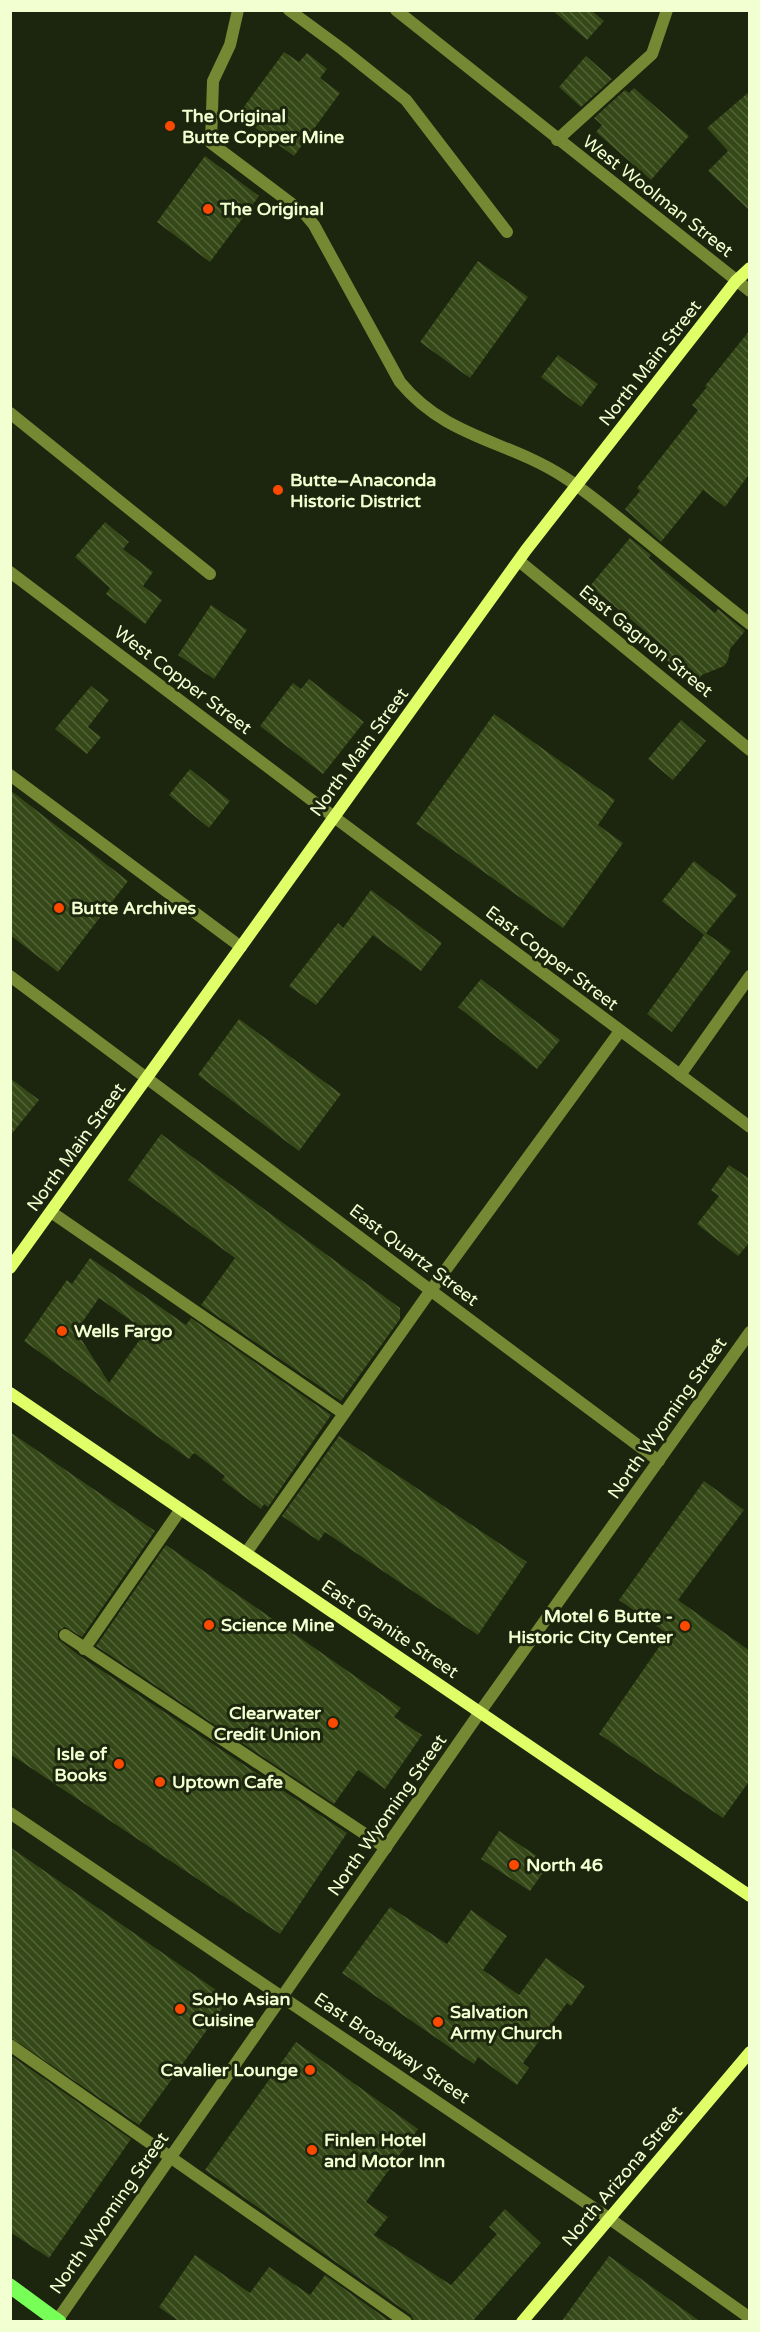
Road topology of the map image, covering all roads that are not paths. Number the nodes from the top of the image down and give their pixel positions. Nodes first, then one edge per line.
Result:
1 (238, 10) edge
2 (289, 10) edge
3 (396, 10) edge
4 (667, 10) edge
5 (557, 140) junction
6 (507, 232) dead end
7 (750, 268) edge
8 (736, 281) junction
9 (750, 291) edge
10 (10, 413) edge
11 (578, 486) junction
12 (519, 561) junction
13 (10, 572) edge
14 (210, 574) dead end
15 (750, 624) edge
16 (750, 750) edge
17 (10, 775) edge
18 (334, 817) junction
19 (241, 947) junction
20 (10, 976) edge
21 (750, 976) edge
22 (620, 1031) junction
23 (680, 1075) junction
24 (148, 1077) junction
25 (750, 1127) edge
26 (51, 1212) junction
27 (10, 1268) edge
28 (430, 1290) junction
29 (750, 1332) edge
30 (10, 1393) edge
31 (343, 1413) junction
32 (659, 1461) junction
33 (182, 1509) junction
34 (246, 1553) junction
35 (65, 1635) dead end
36 (84, 1649) junction
37 (480, 1712) junction
38 (10, 1813) edge
39 (386, 1848) junction
40 (750, 1896) edge
41 (282, 1995) junction
42 (10, 2045) edge
43 (750, 2052) edge
44 (171, 2157) junction
45 (610, 2219) junction
46 (10, 2286) edge
47 (750, 2318) edge
48 (57, 2321) edge
49 (406, 2322) edge
50 (522, 2322) edge

1 - 11 street
2 - 6 street
3 - 5 street, West Woolman Street
4 - 5 street, West Woolman Street
5 - 8 street, West Woolman Street
7 - 8 street, North Main Street
8 - 9 street, West Woolman Street
8 - 11 street, North Main Street
10 - 14 street
11 - 12 street, North Main Street
11 - 15 street
12 - 16 street, East Gagnon Street
12 - 18 street, North Main Street
13 - 18 street, West Copper Street
17 - 19 street
18 - 19 street, North Main Street
18 - 22 street, East Copper Street
19 - 24 street, North Main Street
20 - 24 street, East Quartz Street
21 - 23 street
22 - 23 street, East Copper Street
22 - 28 street
23 - 25 street, East Copper Street
24 - 26 street, North Main Street
24 - 28 street, East Quartz Street
26 - 27 street, North Main Street
26 - 31 street
28 - 31 street
28 - 32 street, East Quartz Street
29 - 32 street, North Wyoming Street
30 - 33 street, East Granite Street
31 - 34 street
32 - 37 street, North Wyoming Street
33 - 34 street, East Granite Street
33 - 36 street
34 - 37 street, East Granite Street
35 - 36 street
36 - 39 street
37 - 39 street, North Wyoming Street
37 - 40 street, East Granite Street
38 - 41 street, East Broadway Street
39 - 41 street, North Wyoming Street
41 - 44 street, North Wyoming Street
41 - 45 street, East Broadway Street
42 - 44 street
43 - 45 street, North Arizona Street
44 - 48 street, North Wyoming Street
44 - 49 street
45 - 47 street, East Broadway Street
45 - 50 street, North Arizona Street
46 - 48 main road

